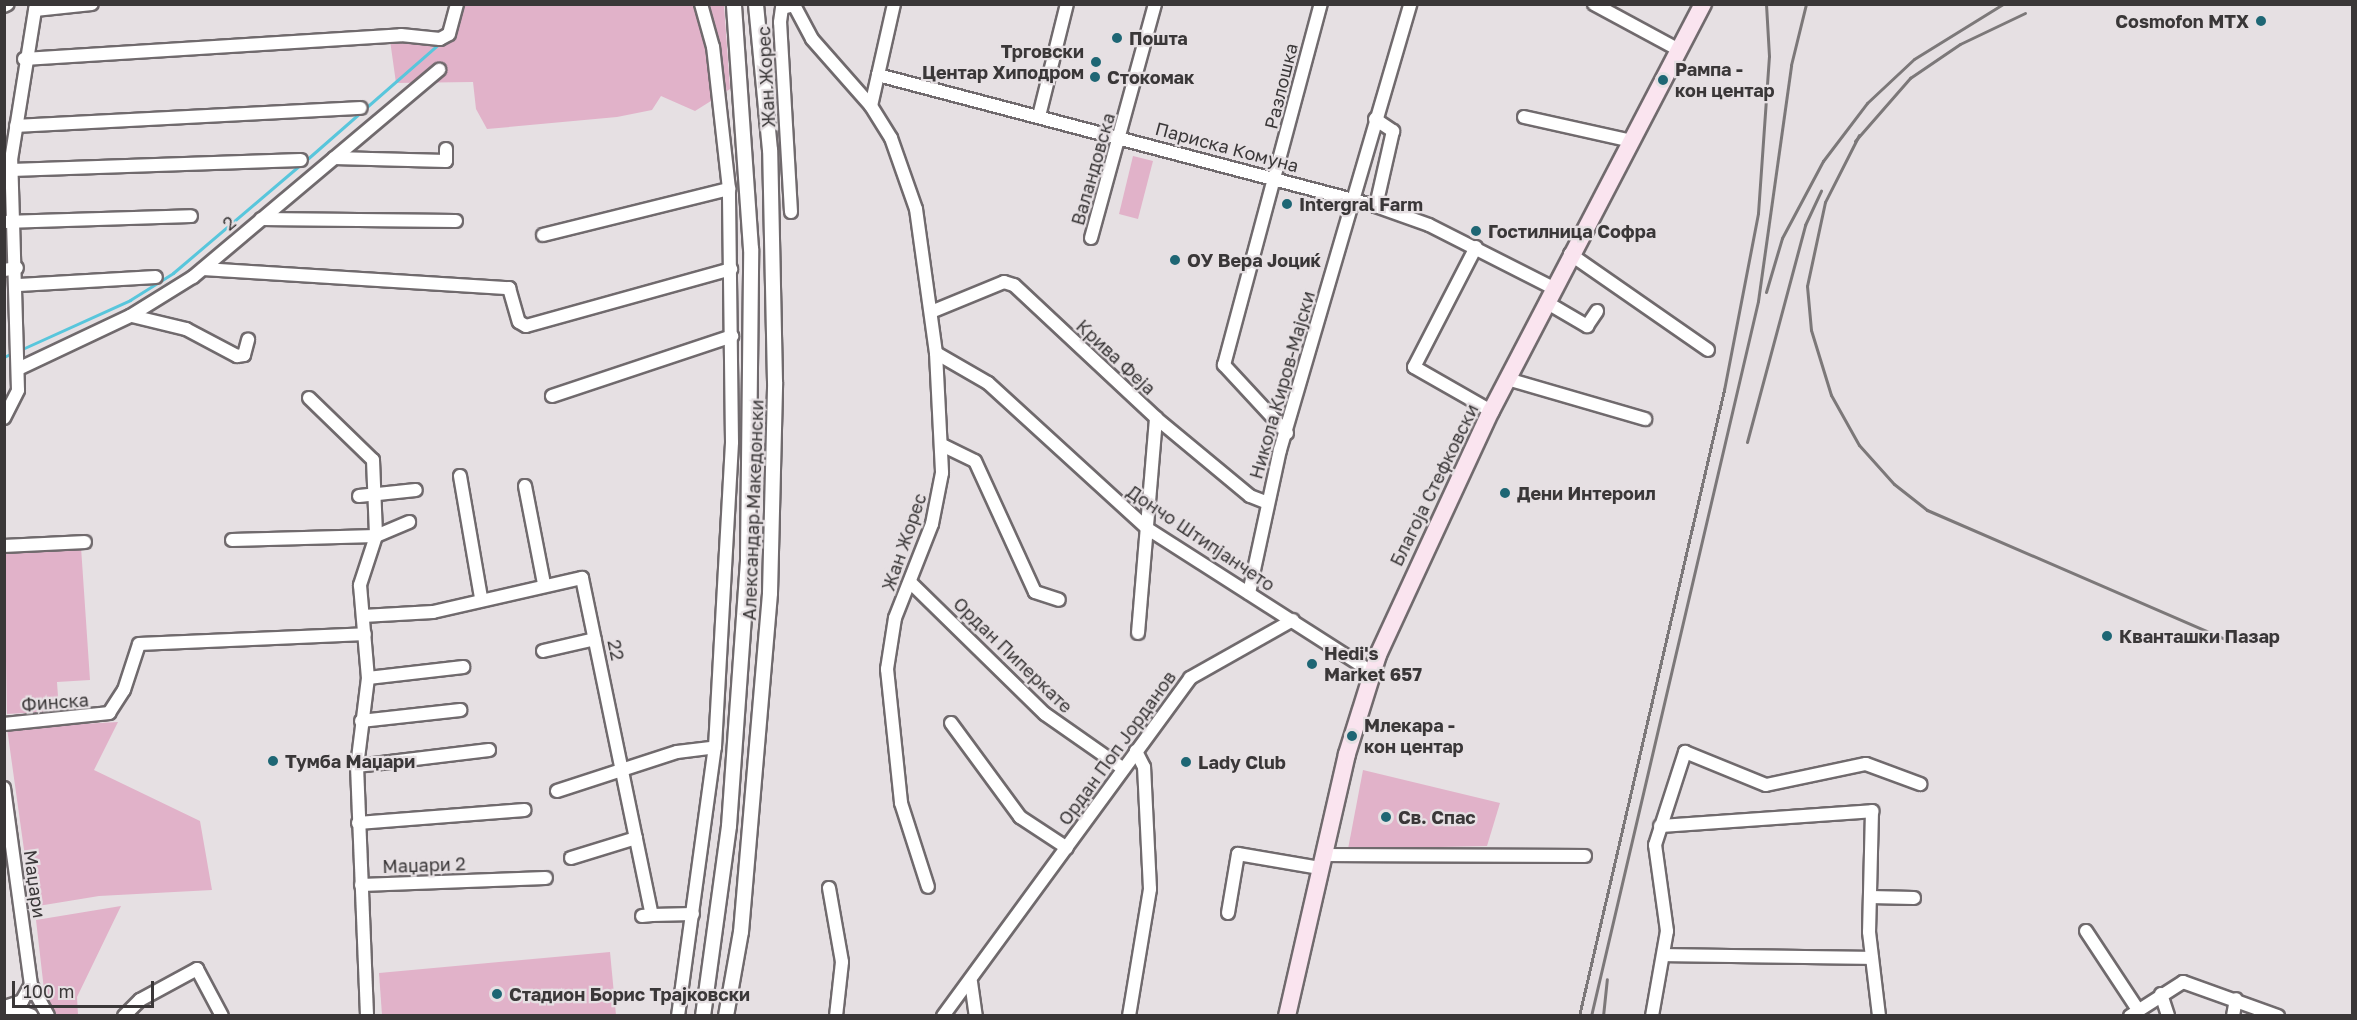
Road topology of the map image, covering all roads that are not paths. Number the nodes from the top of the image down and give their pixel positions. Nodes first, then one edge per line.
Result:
1 (92, 4) edge
2 (457, 4) edge
3 (701, 4) edge
4 (734, 4) edge
5 (756, 4) edge
6 (894, 4) edge
7 (1067, 4) edge
8 (1155, 4) edge
9 (1321, 4) edge
10 (1410, 4) edge
11 (1594, 4) edge
12 (1703, 4) edge
13 (35, 7) edge
14 (1679, 50) junction
15 (24, 59) junction
16 (439, 70) dead end
17 (878, 75) junction
18 (871, 106) junction
19 (361, 108) dead end
20 (1039, 116) junction
21 (1524, 117) dead end
22 (1375, 119) junction
23 (16, 126) junction
24 (1121, 138) junction
25 (1632, 141) junction
26 (446, 149) dead end
27 (334, 158) junction
28 (302, 160) dead end
29 (9, 164) edge
30 (1277, 180) junction
31 (729, 189) junction
32 (1352, 199) junction
33 (1376, 206) junction
34 (791, 213) dead end
35 (191, 216) dead end
36 (261, 219) junction
37 (456, 221) dead end
38 (9, 222) edge
39 (543, 236) dead end
40 (1091, 238) dead end
41 (1476, 247) junction
42 (1570, 254) junction
43 (11, 269) edge
44 (203, 269) junction
45 (731, 269) junction
46 (156, 277) dead end
47 (19, 285) junction
48 (1549, 295) junction
49 (1597, 311) dead end
50 (931, 312) junction
51 (130, 316) junction
52 (732, 336) junction
53 (249, 340) dead end
54 (9, 346) edge
55 (1708, 350) dead end
56 (936, 353) junction
57 (18, 369) junction
58 (1507, 379) junction
59 (552, 396) dead end
60 (309, 398) dead end
61 (1491, 411) junction
62 (4, 418) edge
63 (1156, 418) junction
64 (1645, 420) dead end
65 (1287, 433) junction
66 (944, 446) junction
67 (460, 476) dead end
68 (525, 486) dead end
69 (416, 490) dead end
70 (375, 495) junction
71 (359, 496) dead end
72 (1268, 503) junction
73 (409, 522) dead end
74 (1149, 529) junction
75 (375, 536) junction
76 (232, 540) dead end
77 (84, 542) dead end
78 (4, 546) edge
79 (911, 583) junction
80 (544, 584) junction
81 (1249, 593) junction
82 (481, 597) junction
83 (1059, 600) dead end
84 (363, 616) junction
85 (1293, 621) junction
86 (1138, 633) dead end
87 (365, 634) junction
88 (595, 639) junction
89 (543, 651) dead end
90 (463, 667) dead end
91 (1372, 672) junction
92 (368, 678) junction
93 (460, 710) dead end
94 (361, 721) junction
95 (951, 723) dead end
96 (4, 724) edge
97 (715, 747) junction
98 (489, 750) dead end
99 (1136, 751) junction
100 (357, 766) junction
101 (1122, 768) junction
102 (623, 769) junction
103 (1920, 784) dead end
104 (4, 788) edge
105 (557, 791) dead end
106 (524, 810) dead end
107 (358, 823) junction
108 (1660, 826) junction
109 (636, 838) junction
110 (1067, 848) junction
111 (1585, 856) dead end
112 (571, 858) dead end
113 (1322, 862) junction
114 (546, 878) dead end
115 (361, 885) junction
116 (928, 887) dead end
117 (829, 888) dead end
118 (1870, 897) junction
119 (1914, 898) dead end
120 (1228, 913) dead end
121 (693, 914) junction
122 (2086, 931) dead end
123 (1664, 955) junction
124 (1872, 958) junction
125 (971, 982) junction
126 (30, 985) junction
127 (2161, 994) junction
128 (2236, 999) junction
129 (4, 1007) edge
130 (2134, 1012) edge
131 (30, 1016) edge
132 (48, 1016) edge
133 (124, 1016) edge
134 (222, 1016) edge
135 (367, 1016) edge
136 (678, 1016) edge
137 (703, 1016) edge
138 (726, 1016) edge
139 (836, 1016) edge
140 (943, 1016) edge
141 (976, 1016) edge
142 (1129, 1016) edge
143 (1287, 1016) edge
144 (1652, 1016) edge
145 (1879, 1016) edge
146 (2168, 1016) edge
147 (2233, 1016) edge
148 (2278, 1016) edge

1 - 13 street
2 - 15 street
3 - 31 street
4 - 137 street, Александар Македонски
5 - 138 street, Александар Македонски
6 - 17 street
7 - 20 street
8 - 24 street, Валандовска
9 - 30 street, Разлошка
10 - 22 street, Никола Киров-Мајски
11 - 14 street
12 - 14 main road, Благоја Стефковски
13 - 15 street
14 - 25 main road, Благоја Стефковски
15 - 23 street
16 - 27 street, 2
17 - 18 street
17 - 20 street, Париска Комуна
18 - 34 street, Жан Жорес
18 - 50 street, Жан Жорес
19 - 23 street
20 - 24 street, Париска Комуна
21 - 25 street
22 - 32 street, Никола Киров-Мајски
22 - 33 street
23 - 29 street
24 - 30 street, Париска Комуна
24 - 40 street, Валандовска
25 - 42 main road, Благоја Стефковски
26 - 27 street
27 - 36 street, 2
28 - 29 street
29 - 38 street
30 - 32 street, Париска Комуна
30 - 65 street, Разлошка
31 - 39 street
31 - 45 street
32 - 33 street, Париска Комуна
32 - 65 street, Никола Киров-Мајски
33 - 41 street, Париска Комуна
35 - 38 street
36 - 37 street
36 - 44 street, 2
38 - 43 street
41 - 48 street, Париска Комуна
41 - 61 street
42 - 48 main road, Благоја Стефковски
42 - 55 street
43 - 47 street
44 - 45 street
44 - 51 street, 2
45 - 52 street
46 - 47 street
47 - 54 street
48 - 49 street, Париска Комуна
48 - 58 main road, Благоја Стефковски
50 - 56 street, Жан Жорес
50 - 63 street, Крива Феја
51 - 53 street
51 - 57 street, 2
52 - 59 street
52 - 97 street
54 - 57 street
56 - 66 street, Жан Жорес
56 - 74 street, Дончо Штипјанчето
57 - 62 street
58 - 61 main road, Благоја Стефковски
58 - 64 street
60 - 70 street
61 - 91 main road, Благоја Стефковски
63 - 72 street, Крива Феја
63 - 74 street
65 - 72 street, Никола Киров-Мајски
66 - 79 street, Жан Жорес
66 - 83 street
67 - 82 street
68 - 80 street
69 - 70 street
70 - 71 street
70 - 75 street
72 - 81 street, Никола Киров-Мајски
73 - 75 street
74 - 81 street, Дончо Штипјанчето
74 - 86 street
75 - 76 street
75 - 84 street
77 - 78 street
79 - 101 street, Ордан Пиперкате
79 - 116 street, Жан Жорес
80 - 82 street, 22
80 - 88 street, 22
81 - 85 street, Дончо Штипјанчето
82 - 84 street, 22
84 - 87 street
85 - 91 street, Дончо Штипјанчето
85 - 99 street, Ордан Поп Јорданов
87 - 92 street
87 - 96 street, Финска
88 - 89 street
88 - 102 street, 22
90 - 92 street
91 - 113 main road, Благоја Стефковски
92 - 94 street
93 - 94 street
94 - 100 street
95 - 110 street, Ордан Поп Јорданов
97 - 102 street
97 - 121 street
98 - 100 street
99 - 101 street, Ордан Поп Јорданов
99 - 142 street
100 - 107 street
101 - 110 street, Ордан Поп Јорданов
102 - 105 street
102 - 109 street, 22
103 - 108 street
104 - 126 street, Маџари
106 - 107 street
107 - 115 street
108 - 118 street
108 - 123 street
109 - 112 street
109 - 121 street, 22
110 - 125 street, Ордан Поп Јорданов
111 - 113 street
113 - 120 street
113 - 143 main road, Благоја Стефковски
114 - 115 street, Маџари 2
115 - 135 street, Маџари 2
117 - 139 street
118 - 119 street
118 - 124 street
121 - 136 street
122 - 130 street
123 - 124 street
123 - 144 street
124 - 145 street
125 - 140 street, Ордан Поп Јорданов
125 - 141 street
126 - 129 street
126 - 132 street, Маџари
127 - 128 street
127 - 130 street
127 - 146 street
128 - 147 street
128 - 148 street
129 - 131 street
133 - 134 street

